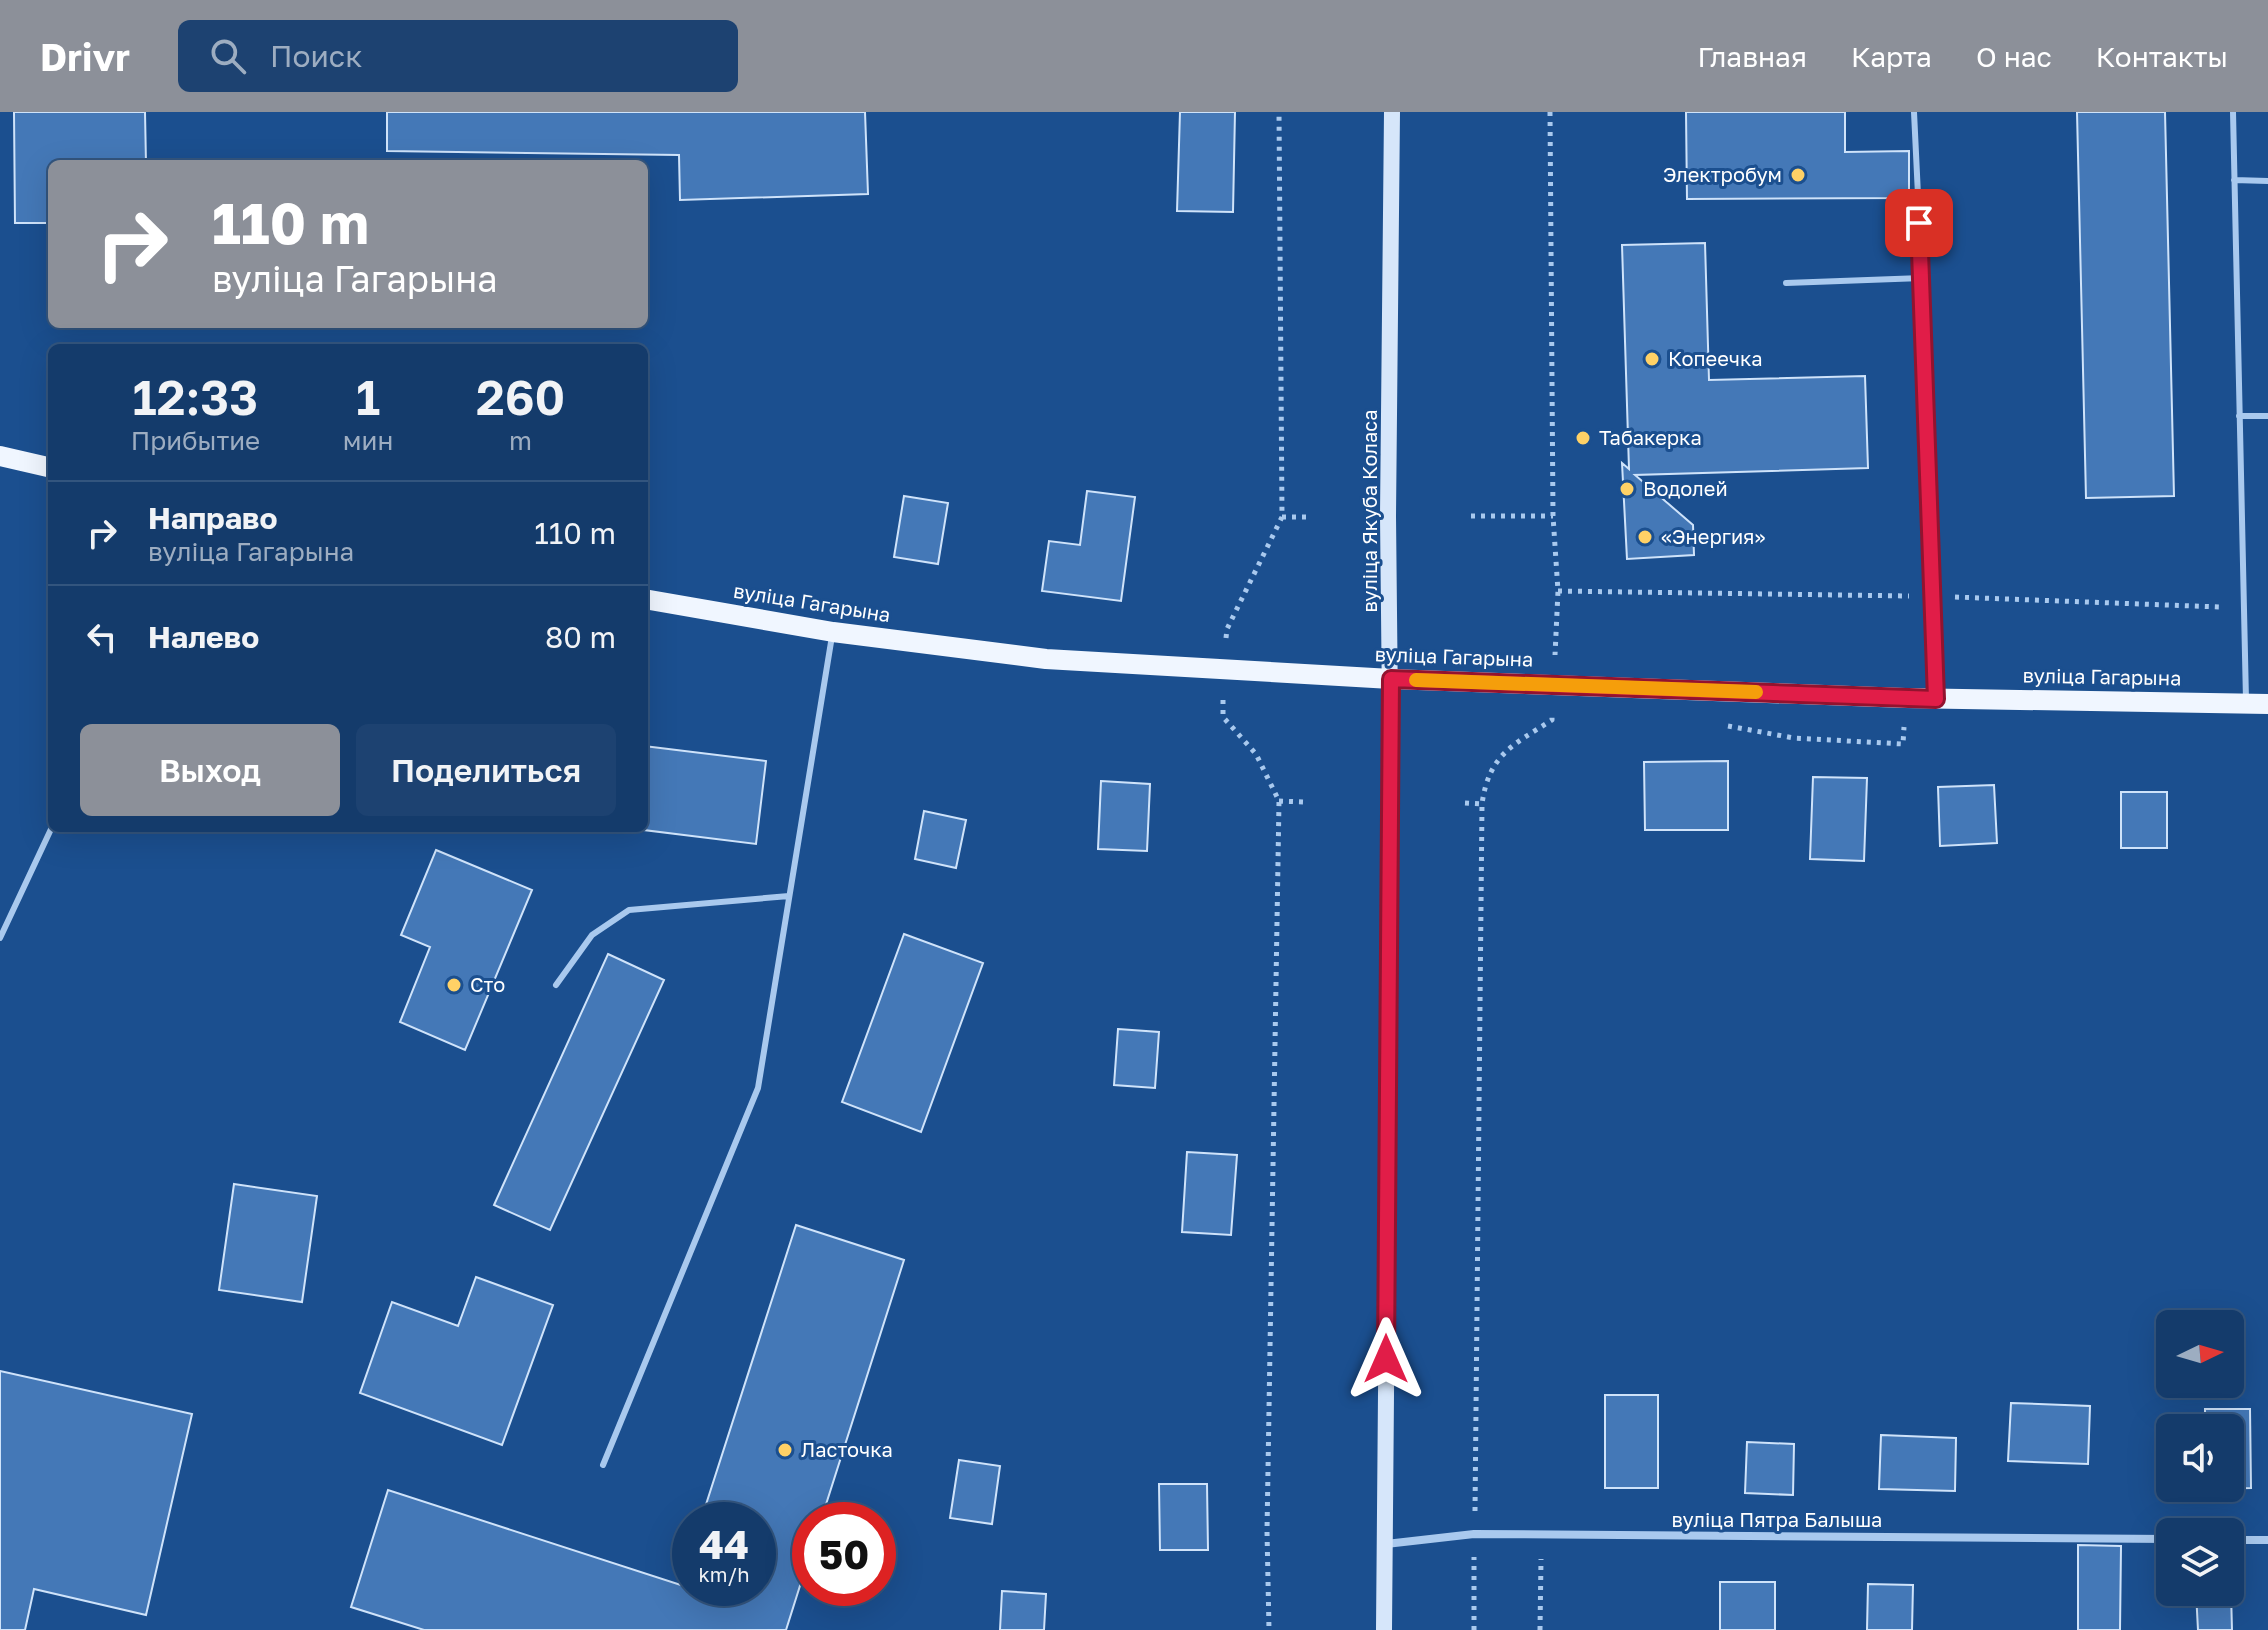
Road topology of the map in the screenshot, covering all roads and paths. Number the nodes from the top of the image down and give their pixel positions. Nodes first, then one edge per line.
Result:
1 (1279, 112) edge
2 (1392, 112) edge
3 (1550, 112) edge
4 (1914, 112) edge
5 (2233, 112) edge
6 (2234, 180) junction
7 (2268, 181) edge
8 (1922, 278) junction
9 (1786, 283) dead end
10 (2239, 416) junction
11 (2268, 416) edge
12 (0, 456) edge
13 (48, 467) edge
14 (1471, 516) dead end
15 (1553, 516) junction
16 (1282, 517) junction
17 (1309, 517) dead end
18 (648, 600) edge
19 (833, 632) junction
20 (1223, 670) junction
21 (1391, 679) junction
22 (1553, 684) junction
23 (1936, 699) junction
24 (2246, 703) junction
25 (2268, 704) edge
26 (1565, 718) dead end
27 (1552, 720) junction
28 (1722, 725) dead end
29 (1903, 744) dead end
30 (1279, 801) junction
31 (1304, 802) dead end
32 (1465, 803) dead end
33 (1482, 804) junction
34 (50, 832) edge
35 (789, 896) junction
36 (0, 938) edge
37 (556, 985) dead end
38 (603, 1465) dead end
39 (1474, 1534) junction
40 (1541, 1534) junction
41 (2156, 1539) edge
42 (2244, 1540) edge
43 (2268, 1540) edge
44 (1385, 1544) junction
45 (1269, 1630) edge
46 (1384, 1630) edge
47 (1474, 1630) edge
48 (1540, 1630) edge

1 - 16 path
2 - 21 main road, вуліца Якуба Коласа
3 - 15 path
4 - 8 lane
5 - 6 lane
6 - 7 lane
6 - 10 lane
8 - 9 lane
8 - 23 lane
10 - 11 lane
10 - 24 lane
12 - 13 main road
14 - 15 path
15 - 22 path
16 - 17 path
16 - 20 path
18 - 19 main road, вуліца Гагарына
19 - 20 main road, вуліца Гагарына
19 - 35 lane
20 - 21 main road, вуліца Гагарына
20 - 30 path
21 - 22 main road, вуліца Гагарына
21 - 44 main road, вуліца Якуба Коласа
22 - 23 main road, вуліца Гагарына
22 - 27 path
23 - 24 main road, вуліца Гагарына
24 - 25 main road, вуліца Гагарына
26 - 27 path
27 - 33 path
28 - 29 path
30 - 31 path
30 - 45 path
32 - 33 path
33 - 39 path
34 - 36 lane
35 - 37 lane
35 - 38 lane
39 - 40 street, вуліца Пятра Балыша
39 - 44 street, вуліца Пятра Балыша
39 - 47 path
40 - 41 street, вуліца Пятра Балыша
40 - 48 path
42 - 43 street
44 - 46 main road, вуліца Якуба Коласа

